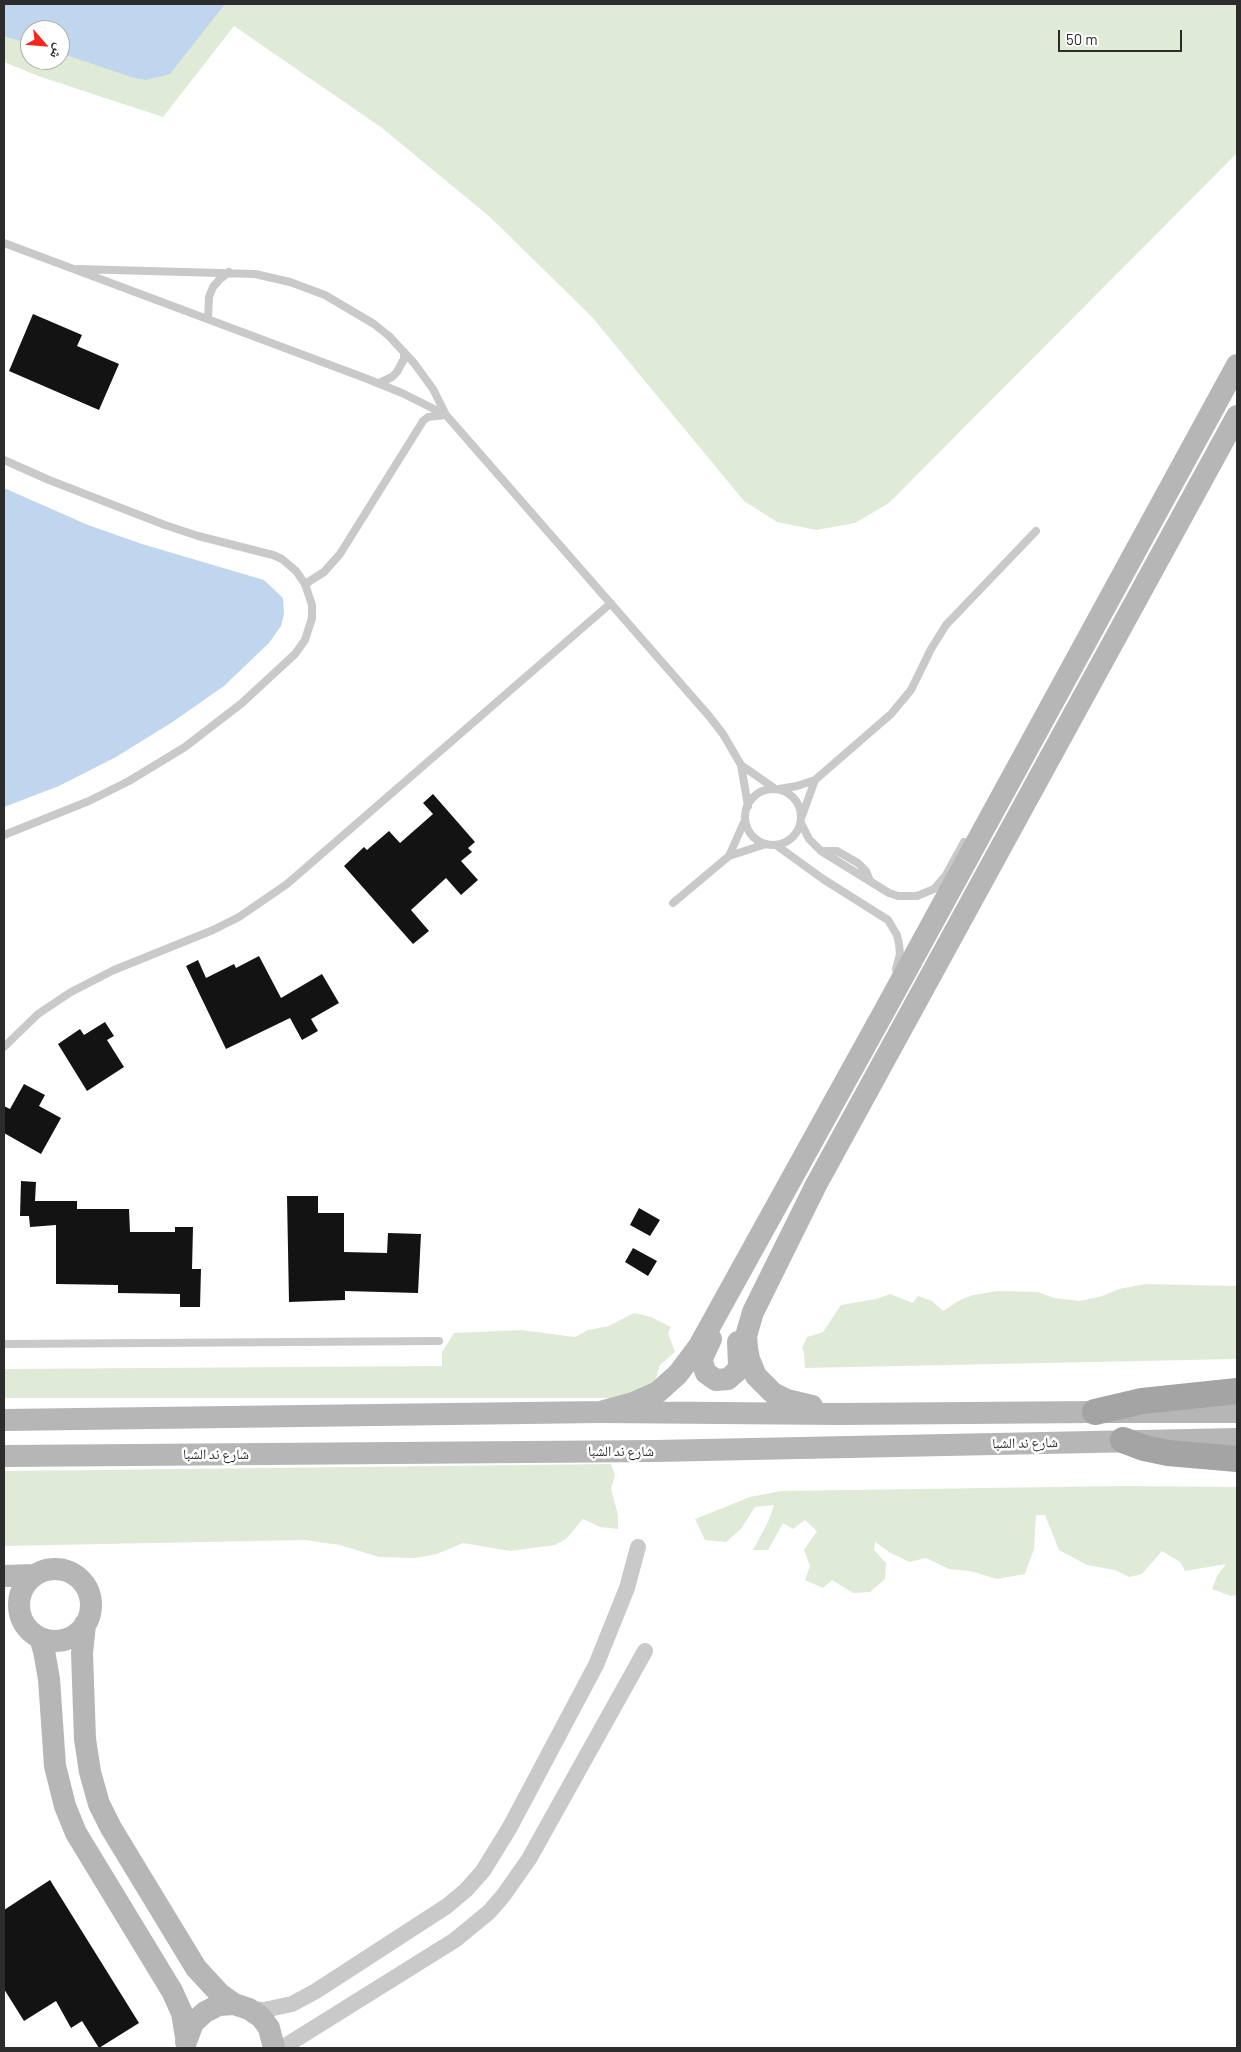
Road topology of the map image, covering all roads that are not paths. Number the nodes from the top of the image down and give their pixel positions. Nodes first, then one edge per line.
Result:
1 (4, 243) edge
2 (78, 269) junction
3 (229, 272) junction
4 (208, 319) junction
5 (404, 352) junction
6 (1237, 365) edge
7 (379, 383) junction
8 (446, 415) junction
9 (1237, 416) edge
10 (4, 460) edge
11 (1036, 531) dead end
12 (305, 584) junction
13 (611, 603) junction
14 (1106, 606) junction
15 (1127, 618) junction
16 (741, 765) junction
17 (815, 780) junction
18 (777, 789) junction
19 (748, 806) junction
20 (801, 819) junction
21 (745, 820) junction
22 (970, 832) dead end
23 (4, 835) edge
24 (766, 844) junction
25 (776, 845) junction
26 (729, 856) junction
27 (674, 903) dead end
28 (886, 1008) junction
29 (4, 1048) edge
30 (744, 1263) junction
31 (769, 1278) junction
32 (439, 1341) dead end
33 (4, 1344) edge
34 (1237, 1391) edge
35 (600, 1412) junction
36 (1095, 1412) junction
37 (1237, 1412) edge
38 (839, 1414) junction
39 (223, 1417) junction
40 (4, 1420) edge
41 (1237, 1438) edge
42 (1122, 1440) junction
43 (165, 1454) junction
44 (4, 1456) edge
45 (1237, 1459) edge
46 (638, 1548) dead end
47 (34, 1575) junction
48 (4, 1576) edge
49 (4, 1616) edge
50 (85, 1624) junction
51 (32, 1632) junction
52 (645, 1651) dead end
53 (242, 2006) junction
54 (186, 2042) edge
55 (274, 2048) edge
56 (282, 2048) edge

1 - 2 lane
2 - 3 lane
2 - 4 lane
3 - 4 lane
3 - 5 lane
4 - 7 lane
5 - 7 lane
5 - 8 lane
6 - 14 street
7 - 8 lane
8 - 12 lane
8 - 13 lane
9 - 15 street
10 - 12 lane
11 - 17 lane
12 - 23 lane
13 - 16 lane
13 - 29 lane
14 - 15 street
14 - 28 street
15 - 31 street
16 - 18 lane
16 - 19 lane
17 - 18 lane
17 - 20 lane
18 - 19 lane
18 - 20 lane
19 - 21 lane
20 - 22 lane
20 - 25 lane
21 - 24 lane
21 - 26 lane
24 - 25 lane
24 - 26 lane
25 - 28 lane
26 - 27 lane
28 - 30 street
30 - 31 street
30 - 35 street
31 - 38 street
32 - 33 lane
34 - 36 main road
35 - 38 street
35 - 39 street
36 - 37 street
36 - 38 street
39 - 40 street
39 - 43 street
41 - 42 street, شارع ند الشبا
42 - 43 street, شارع ند الشبا
42 - 45 main road
43 - 44 street, شارع ند الشبا
46 - 53 street
47 - 48 street
47 - 50 street
47 - 51 street
49 - 51 street
50 - 51 street
50 - 53 street
51 - 54 street
52 - 56 street
53 - 54 street
53 - 55 street

